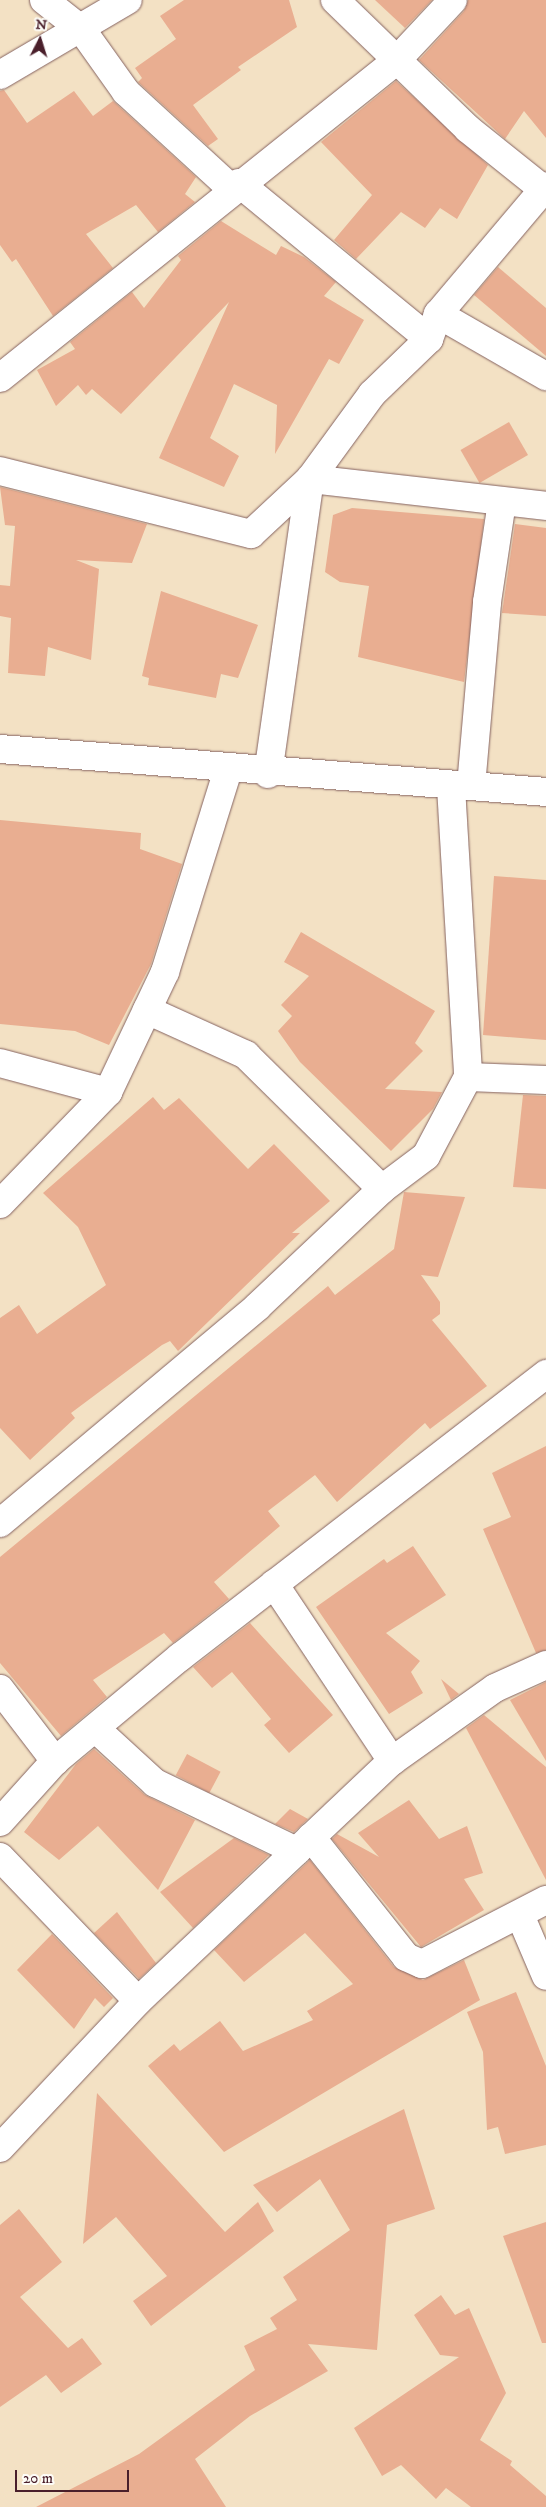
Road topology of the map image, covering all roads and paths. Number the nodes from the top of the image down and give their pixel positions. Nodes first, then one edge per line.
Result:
1 (44, 0) edge
2 (128, 0) edge
3 (335, 0) edge
4 (453, 0) edge
5 (82, 30) junction
6 (396, 61) junction
7 (0, 75) edge
8 (236, 186) junction
9 (545, 187) edge
10 (438, 314) junction
11 (428, 339) junction
12 (546, 376) edge
13 (0, 378) edge
14 (0, 471) edge
15 (310, 479) junction
16 (502, 502) junction
17 (546, 506) edge
18 (0, 749) edge
19 (228, 770) junction
20 (268, 774) junction
21 (461, 787) junction
22 (546, 792) edge
23 (146, 1010) junction
24 (0, 1063) edge
25 (468, 1077) junction
26 (546, 1080) edge
27 (108, 1092) junction
28 (382, 1189) junction
29 (0, 1204) edge
30 (546, 1374) edge
31 (0, 1523) edge
32 (274, 1584) junction
33 (546, 1664) edge
34 (0, 1690) edge
35 (96, 1729) junction
36 (55, 1761) junction
37 (392, 1761) junction
38 (0, 1822) edge
39 (303, 1844) junction
40 (0, 1857) edge
41 (546, 1900) edge
42 (520, 1915) junction
43 (546, 1976) edge
44 (138, 2001) junction
45 (0, 2148) edge

1 - 5 street
2 - 5 street
3 - 6 street
4 - 6 street
5 - 7 street
5 - 8 street
6 - 8 street
6 - 9 street
8 - 11 street
8 - 13 street
9 - 10 street
10 - 11 street
10 - 12 street
11 - 15 street
14 - 15 street
15 - 16 street
15 - 20 street
16 - 17 street
16 - 21 street
18 - 19 street
19 - 20 street
19 - 23 street
20 - 21 street
21 - 22 street
21 - 25 street
23 - 27 street
23 - 28 street
24 - 27 street
25 - 26 street
25 - 28 street
27 - 29 street
28 - 31 street
30 - 32 street
32 - 35 street
32 - 37 street
33 - 37 street
34 - 36 street
35 - 36 street
35 - 39 street
36 - 38 street
37 - 39 street
39 - 42 street
39 - 44 street
40 - 44 street
41 - 42 street
42 - 43 street
44 - 45 street

